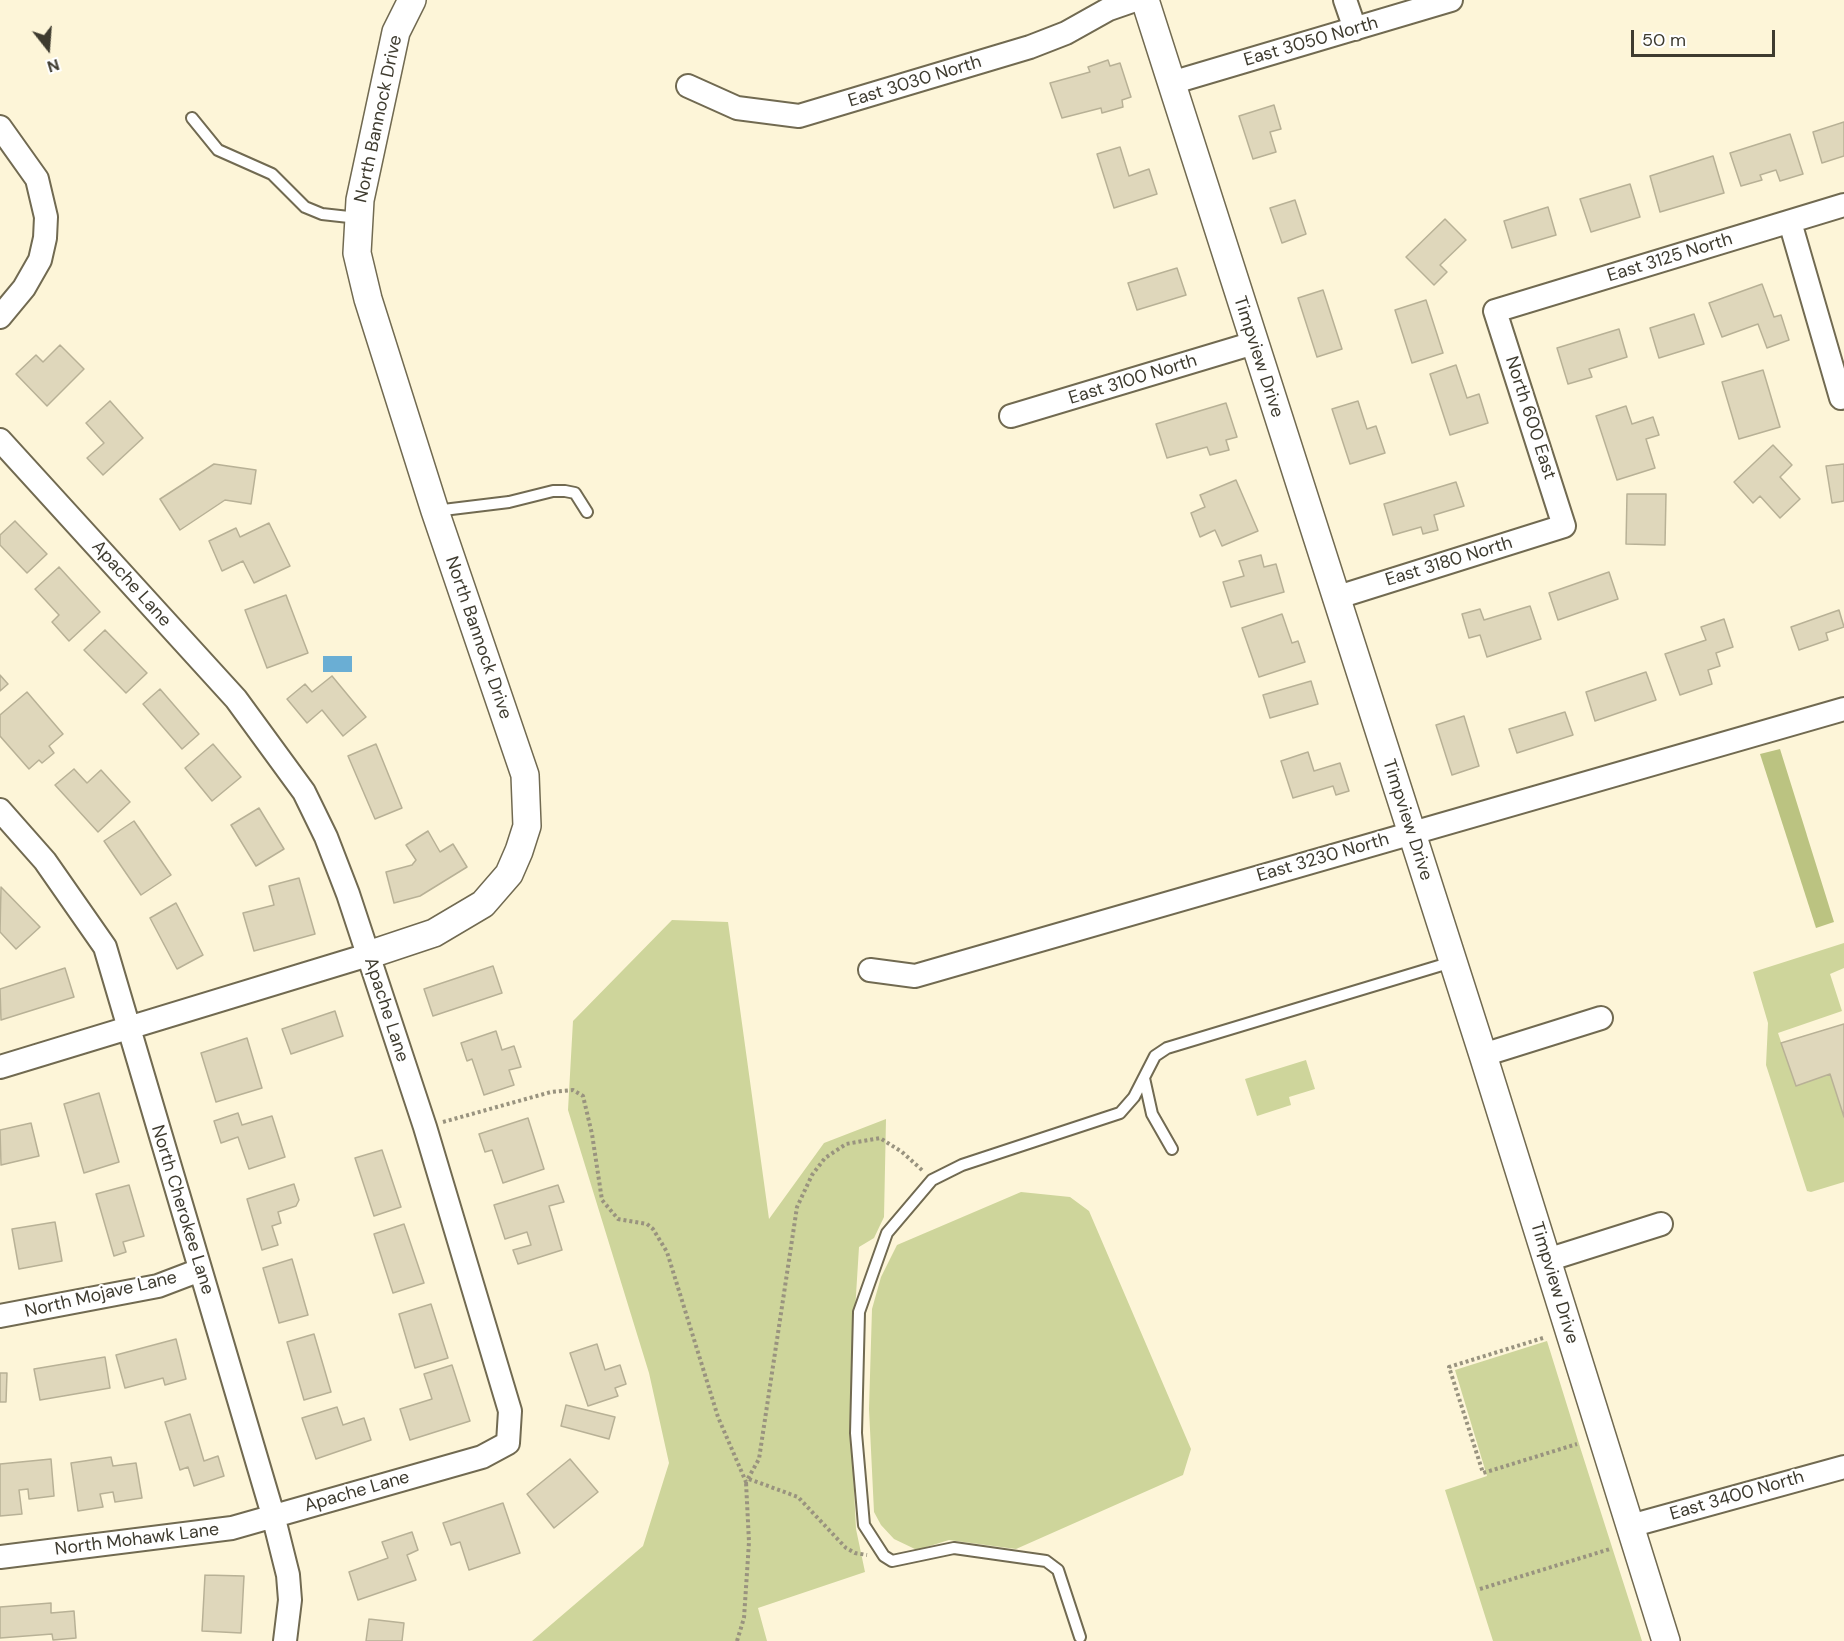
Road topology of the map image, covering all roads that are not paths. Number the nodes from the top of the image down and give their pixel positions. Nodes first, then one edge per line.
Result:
1 (412, 0) edge
2 (1135, 0) edge
3 (1145, 0) edge
4 (1345, 0) edge
5 (1451, 0) edge
6 (1355, 29) junction
7 (1171, 83) junction
8 (688, 86) dead end
9 (192, 118) dead end
10 (0, 127) edge
11 (1844, 205) edge
12 (359, 219) junction
13 (1790, 222) junction
14 (1495, 311) joint
15 (0, 317) edge
16 (1254, 343) junction
17 (1841, 398) dead end
18 (1011, 416) dead end
19 (0, 440) edge
20 (435, 511) junction
21 (587, 512) dead end
22 (1564, 526) joint
23 (1335, 598) junction
24 (1844, 709) edge
25 (0, 810) edge
26 (1411, 832) junction
27 (368, 955) junction
28 (1452, 962) junction
29 (870, 970) dead end
30 (1601, 1018) dead end
31 (127, 1026) junction
32 (1483, 1055) junction
33 (0, 1067) edge
34 (1144, 1078) junction
35 (1172, 1149) dead end
36 (1661, 1224) dead end
37 (1547, 1260) junction
38 (200, 1270) junction
39 (0, 1316) edge
40 (1844, 1467) edge
41 (273, 1515) junction
42 (1630, 1526) junction
43 (0, 1557) edge
44 (1080, 1636) dead end
45 (285, 1641) edge
46 (1666, 1641) edge

1 - 12 street, North Bannock Drive
2 - 8 street, East 3030 North
3 - 7 street, Timpview Drive
4 - 6 street
5 - 6 street, East 3050 North
6 - 7 street, East 3050 North
7 - 16 street, Timpview Drive
9 - 12 lane
10 - 15 street
11 - 13 street, East 3125 North
12 - 20 street, North Bannock Drive
13 - 14 street, East 3125 North
13 - 17 street
14 - 22 street, North 600 East
16 - 18 street, East 3100 North
16 - 23 street, Timpview Drive
19 - 27 street, Apache Lane
20 - 21 lane
20 - 27 street, North Bannock Drive
22 - 23 street, East 3180 North
23 - 26 street, Timpview Drive
24 - 26 street, East 3230 North
25 - 31 street, North Cherokee Lane
26 - 28 street, Timpview Drive
26 - 29 street, East 3230 North
27 - 31 street, North Bannock Drive
27 - 41 street, Apache Lane
28 - 32 street, Timpview Drive
28 - 34 lane
30 - 32 street
31 - 33 street, North Bannock Drive
31 - 38 street, North Cherokee Lane
32 - 37 street, Timpview Drive
34 - 35 lane
34 - 44 lane
36 - 37 street
37 - 42 street, Timpview Drive
38 - 39 street, North Mojave Lane
38 - 41 street, North Cherokee Lane
40 - 42 street, East 3400 North
41 - 43 street, North Mohawk Lane
41 - 45 street, North Cherokee Lane
42 - 46 street, Timpview Drive

